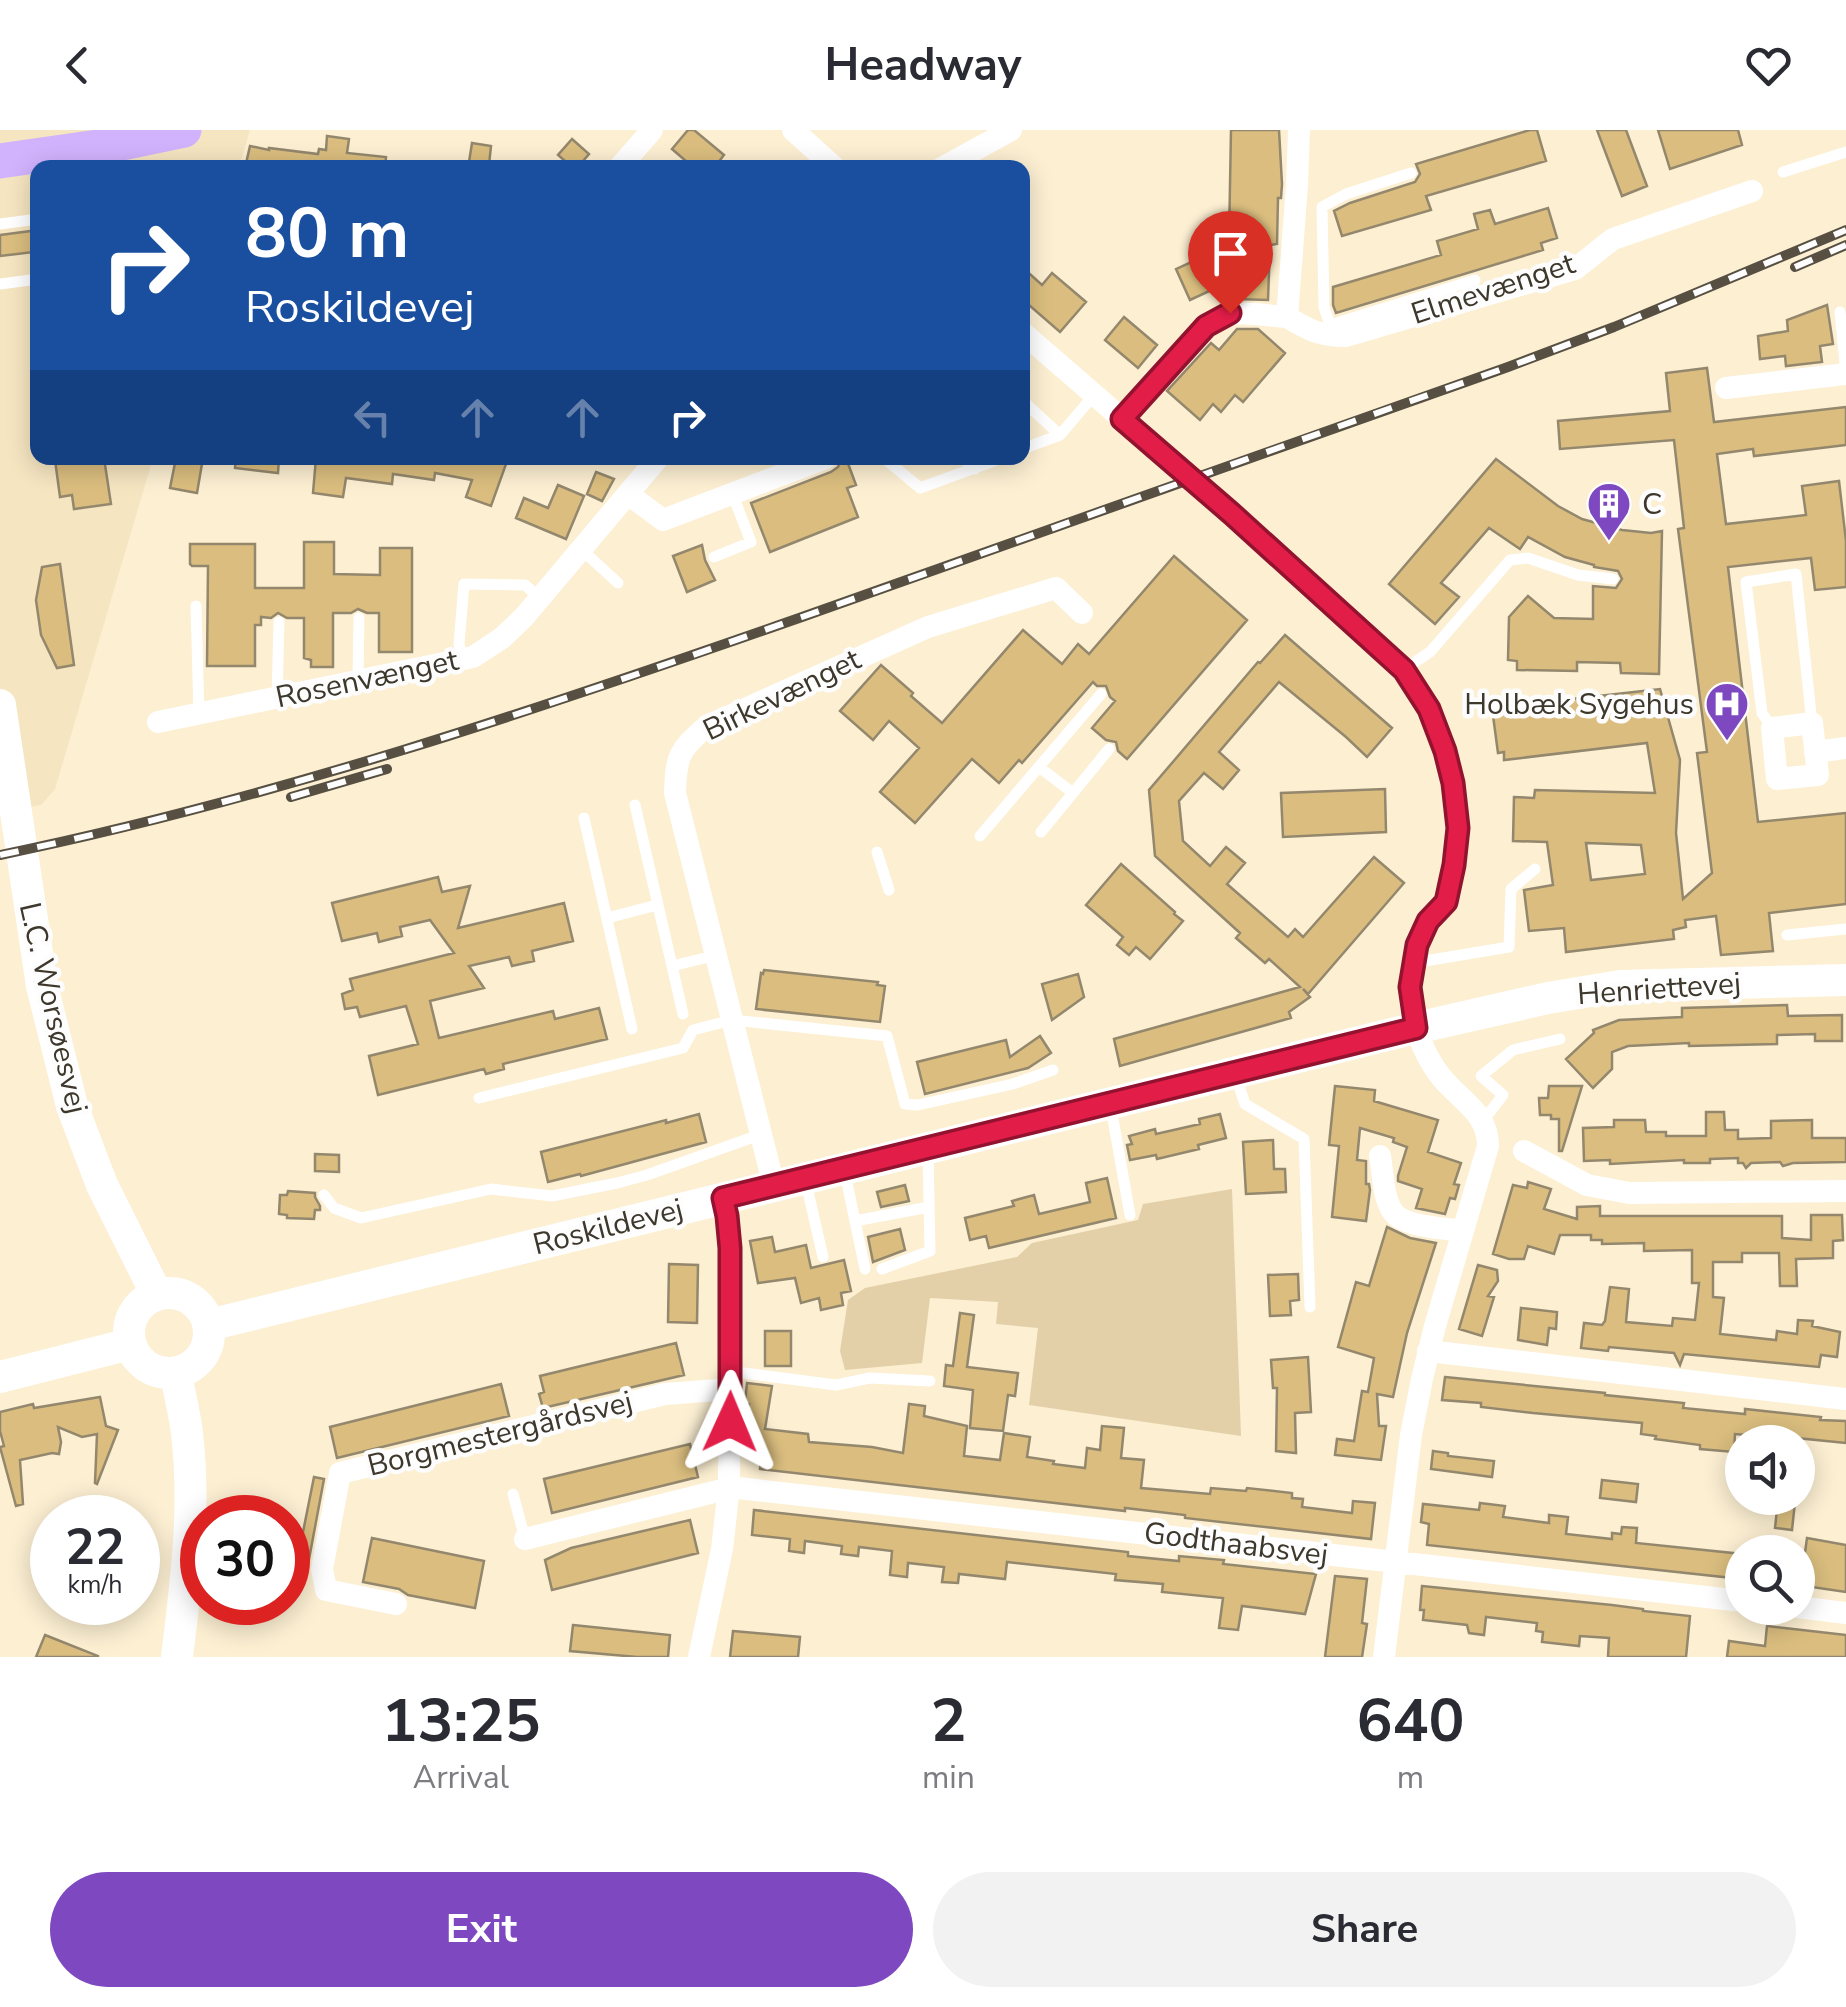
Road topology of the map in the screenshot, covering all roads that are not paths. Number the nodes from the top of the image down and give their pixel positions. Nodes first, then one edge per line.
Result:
1 (84, 130) edge
2 (184, 130) edge
3 (652, 130) edge
4 (793, 130) edge
5 (1011, 130) edge
6 (1299, 130) edge
7 (981, 137) edge
8 (0, 141) edge
9 (1846, 152) edge
10 (626, 160) edge
11 (825, 160) edge
12 (952, 160) edge
13 (0, 161) edge
14 (1784, 172) dead end
15 (1411, 173) dead end
16 (1752, 191) dead end
17 (30, 220) edge
18 (0, 224) edge
19 (1475, 280) dead end
20 (30, 281) edge
21 (0, 284) edge
22 (1840, 312) dead end
23 (1287, 316) junction
24 (1322, 329) junction
25 (1030, 339) edge
26 (1846, 374) edge
27 (1726, 388) dead end
28 (1094, 395) junction
29 (1030, 407) edge
30 (1122, 419) junction
31 (1060, 434) junction
32 (1030, 446) edge
33 (651, 465) edge
34 (807, 465) edge
35 (892, 465) edge
36 (970, 465) edge
37 (982, 465) edge
38 (974, 468) junction
39 (732, 493) junction
40 (628, 494) junction
41 (1232, 514) joint
42 (581, 549) junction
43 (714, 558) dead end
44 (1613, 579) dead end
45 (618, 582) dead end
46 (540, 598) junction
47 (196, 606) dead end
48 (1082, 613) dead end
49 (359, 618) dead end
50 (279, 622) dead end
51 (462, 659) junction
52 (1404, 670) junction
53 (358, 680) junction
54 (1101, 694) dead end
55 (278, 697) junction
56 (0, 705) edge
57 (199, 714) junction
58 (158, 722) dead end
59 (1812, 723) junction
60 (1772, 728) junction
61 (1846, 748) edge
62 (1109, 749) dead end
63 (1815, 752) junction
64 (1039, 767) junction
65 (1073, 793) junction
66 (635, 805) dead end
67 (584, 818) dead end
68 (1041, 832) dead end
69 (980, 836) dead end
70 (876, 852) dead end
71 (1535, 869) dead end
72 (889, 890) dead end
73 (657, 905) junction
74 (607, 918) junction
75 (1846, 928) edge
76 (1786, 935) dead end
77 (716, 954) junction
78 (1415, 954) junction
79 (672, 966) junction
80 (1846, 980) edge
81 (683, 1014) dead end
82 (732, 1020) junction
83 (1416, 1028) junction
84 (632, 1029) dead end
85 (1560, 1039) dead end
86 (1053, 1070) dead end
87 (1235, 1074) junction
88 (479, 1098) dead end
89 (1110, 1104) junction
90 (1483, 1121) junction
91 (762, 1134) junction
92 (928, 1148) junction
93 (1524, 1152) dead end
94 (1380, 1156) dead end
95 (844, 1169) junction
96 (790, 1182) junction
97 (1846, 1192) edge
98 (324, 1195) dead end
99 (723, 1198) junction
100 (930, 1206) junction
101 (1130, 1215) dead end
102 (855, 1221) junction
103 (1463, 1231) junction
104 (824, 1257) dead end
105 (865, 1269) dead end
106 (882, 1269) dead end
107 (157, 1295) junction
108 (1310, 1308) dead end
109 (208, 1324) junction
110 (130, 1344) junction
111 (1428, 1352) junction
112 (176, 1374) junction
113 (0, 1376) edge
114 (930, 1381) dead end
115 (731, 1382) junction
116 (1846, 1398) edge
117 (729, 1489) junction
118 (513, 1494) dead end
119 (524, 1540) joint
120 (1396, 1562) junction
121 (1725, 1599) edge
122 (396, 1604) dead end
123 (1815, 1610) edge
124 (1846, 1613) edge
125 (177, 1657) edge
126 (699, 1657) edge
127 (1384, 1657) edge

1 - 8 main road
2 - 13 main road
3 - 10 street
4 - 11 street
5 - 7 street
6 - 23 street
7 - 12 street
9 - 14 lane
15 - 24 lane
16 - 24 street, Elmevænget
17 - 18 lane
19 - 24 lane
20 - 21 lane
22 - 26 lane
23 - 24 street
23 - 30 street
25 - 28 street
26 - 27 street
28 - 30 street
28 - 31 lane
29 - 31 lane
30 - 41 street
31 - 32 lane
33 - 40 street, Rosenvænget
34 - 39 street
35 - 38 lane
36 - 38 lane
37 - 38 lane
39 - 40 street
39 - 43 lane
40 - 42 street, Rosenvænget
41 - 52 lane
42 - 45 lane
42 - 46 street, Rosenvænget
44 - 52 lane
46 - 51 street, Rosenvænget
46 - 51 lane
47 - 57 lane
48 - 77 street, Birkevænget
49 - 53 lane
50 - 55 lane
51 - 53 street, Rosenvænget
52 - 78 lane
53 - 55 street, Rosenvænget
54 - 64 lane
55 - 57 street, Rosenvænget
56 - 107 street, L.C. Worsøesvej
57 - 58 street, Rosenvænget
59 - 60 street
59 - 60 lane
59 - 63 street
60 - 63 street
61 - 63 street
62 - 65 lane
64 - 65 lane
64 - 69 lane
65 - 68 lane
66 - 73 lane
67 - 74 lane
70 - 72 lane
71 - 78 lane
73 - 74 lane
73 - 79 lane
74 - 84 lane
75 - 76 lane
77 - 79 lane
77 - 82 street, Birkevænget
78 - 83 street
79 - 81 lane
80 - 83 street, Henriettevej
82 - 86 lane
82 - 88 lane
82 - 91 street, Birkevænget
83 - 87 street, Roskildevej
83 - 90 street
85 - 90 lane
87 - 89 street, Roskildevej
87 - 108 lane
89 - 92 street, Roskildevej
89 - 101 lane
90 - 103 street
91 - 96 street, Birkevænget
91 - 98 lane
92 - 95 street, Roskildevej
92 - 100 lane
93 - 97 street
94 - 103 street
95 - 96 street, Roskildevej
95 - 102 lane
96 - 99 street, Roskildevej
96 - 104 lane
99 - 109 street, Roskildevej
99 - 115 street
100 - 102 lane
100 - 106 lane
102 - 105 lane
103 - 111 street
107 - 109 street
107 - 110 street
109 - 112 street
110 - 112 street
110 - 113 street
111 - 116 street
111 - 120 street
112 - 125 street
114 - 115 lane
115 - 117 street
115 - 122 street, Borgmestergårdsvej
117 - 119 street, Godthaabsvej
117 - 120 street, Godthaabsvej
117 - 126 street
118 - 119 lane
120 - 121 street, Godthaabsvej
120 - 127 street
123 - 124 street

